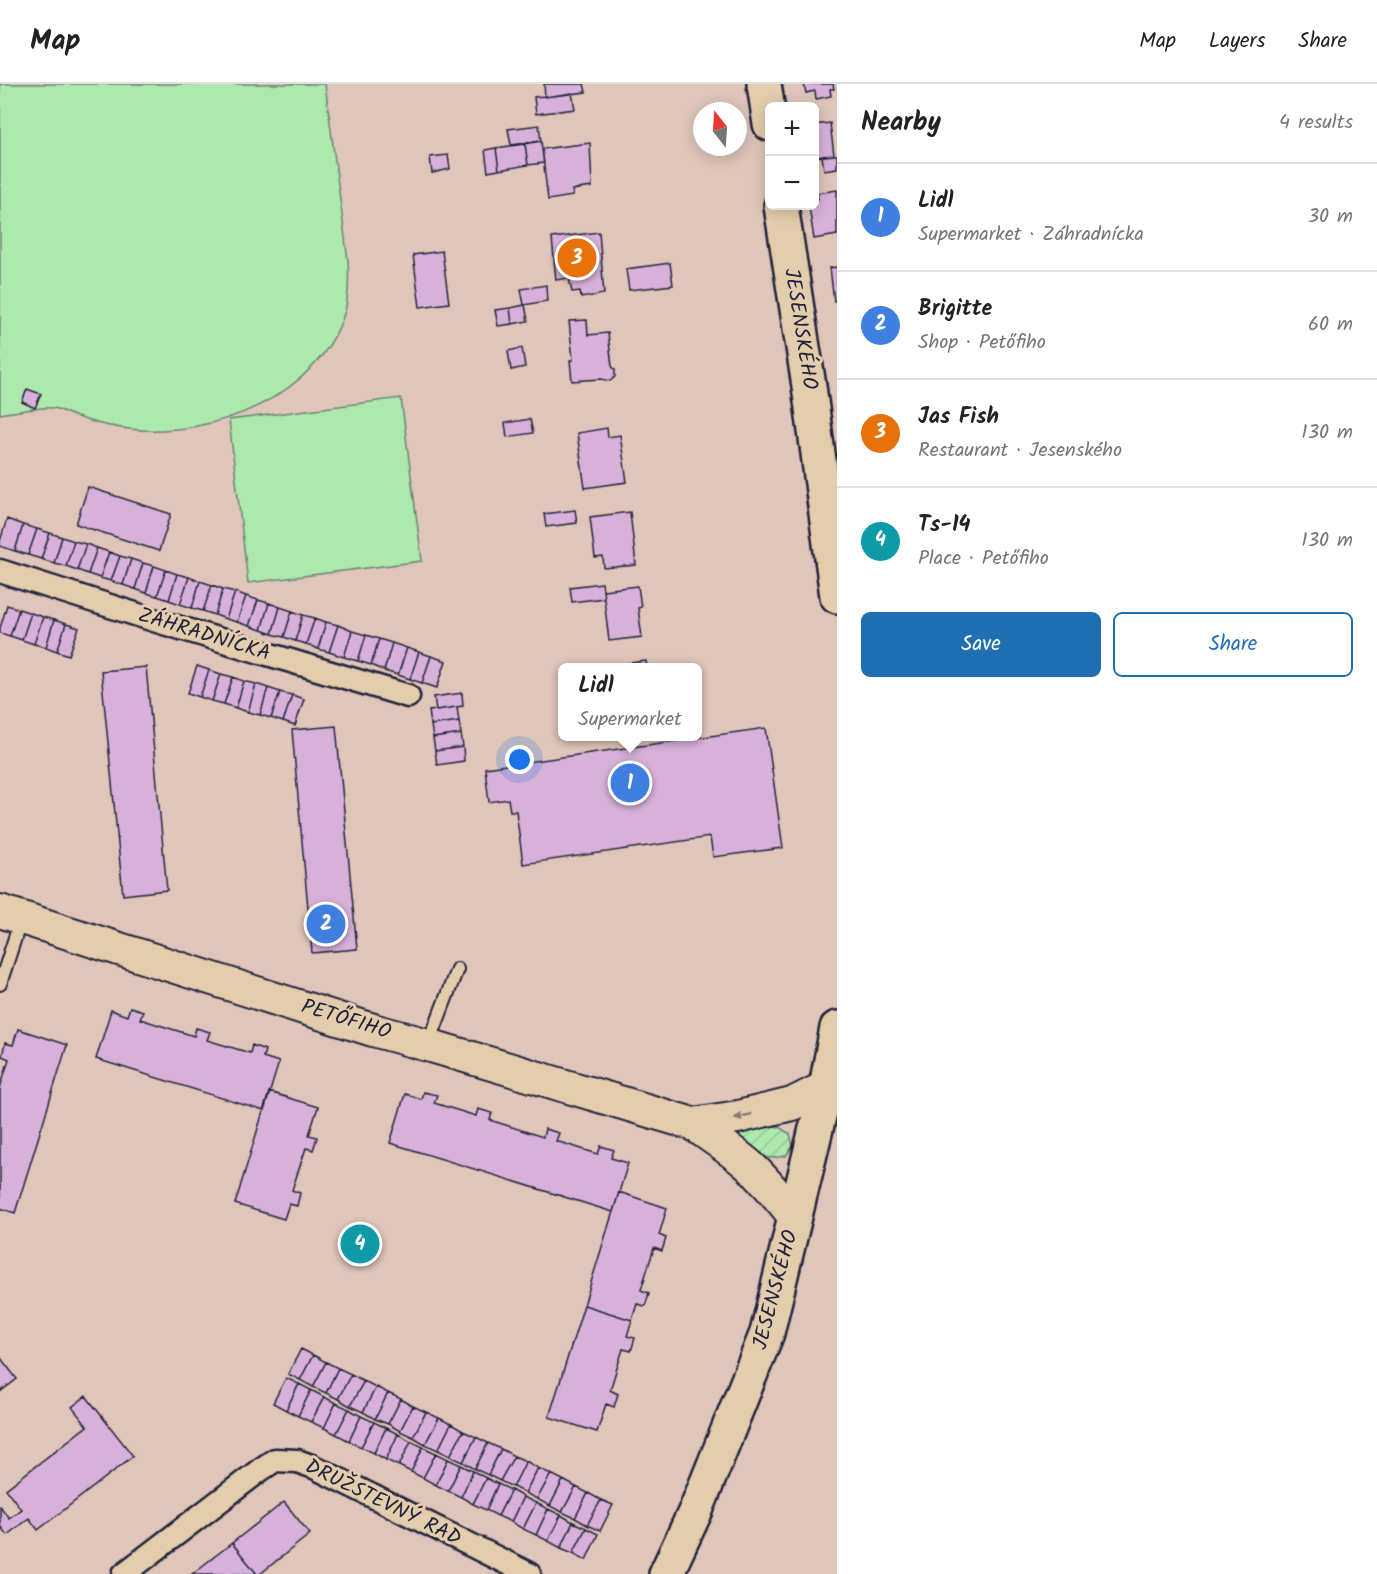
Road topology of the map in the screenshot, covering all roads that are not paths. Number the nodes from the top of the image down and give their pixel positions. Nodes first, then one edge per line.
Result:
1 (764, 84) edge
2 (767, 102) edge
3 (782, 210) edge
4 (0, 571) edge
5 (837, 596) edge
6 (408, 696) dead end
7 (11, 915) edge
8 (457, 969) dead end
9 (0, 984) edge
10 (837, 1028) edge
11 (428, 1045) junction
12 (826, 1087) junction
13 (693, 1124) junction
14 (795, 1217) junction
15 (124, 1574) edge
16 (529, 1574) edge
17 (666, 1574) edge

1 - 2 main road
3 - 5 main road, JESENSKÉHO
4 - 6 street, ZÁHRADNÍCKA
7 - 9 lane
7 - 11 street, PETŐFIHO
8 - 11 lane
10 - 12 main road, JESENSKÉHO
11 - 13 street, PETŐFIHO
12 -> 13 street, PETŐFIHO
12 - 14 main road, JESENSKÉHO
13 - 14 street, PETŐFIHO
14 - 17 main road, JESENSKÉHO
15 - 16 street, DRUŽSTEVNÝ RAD

